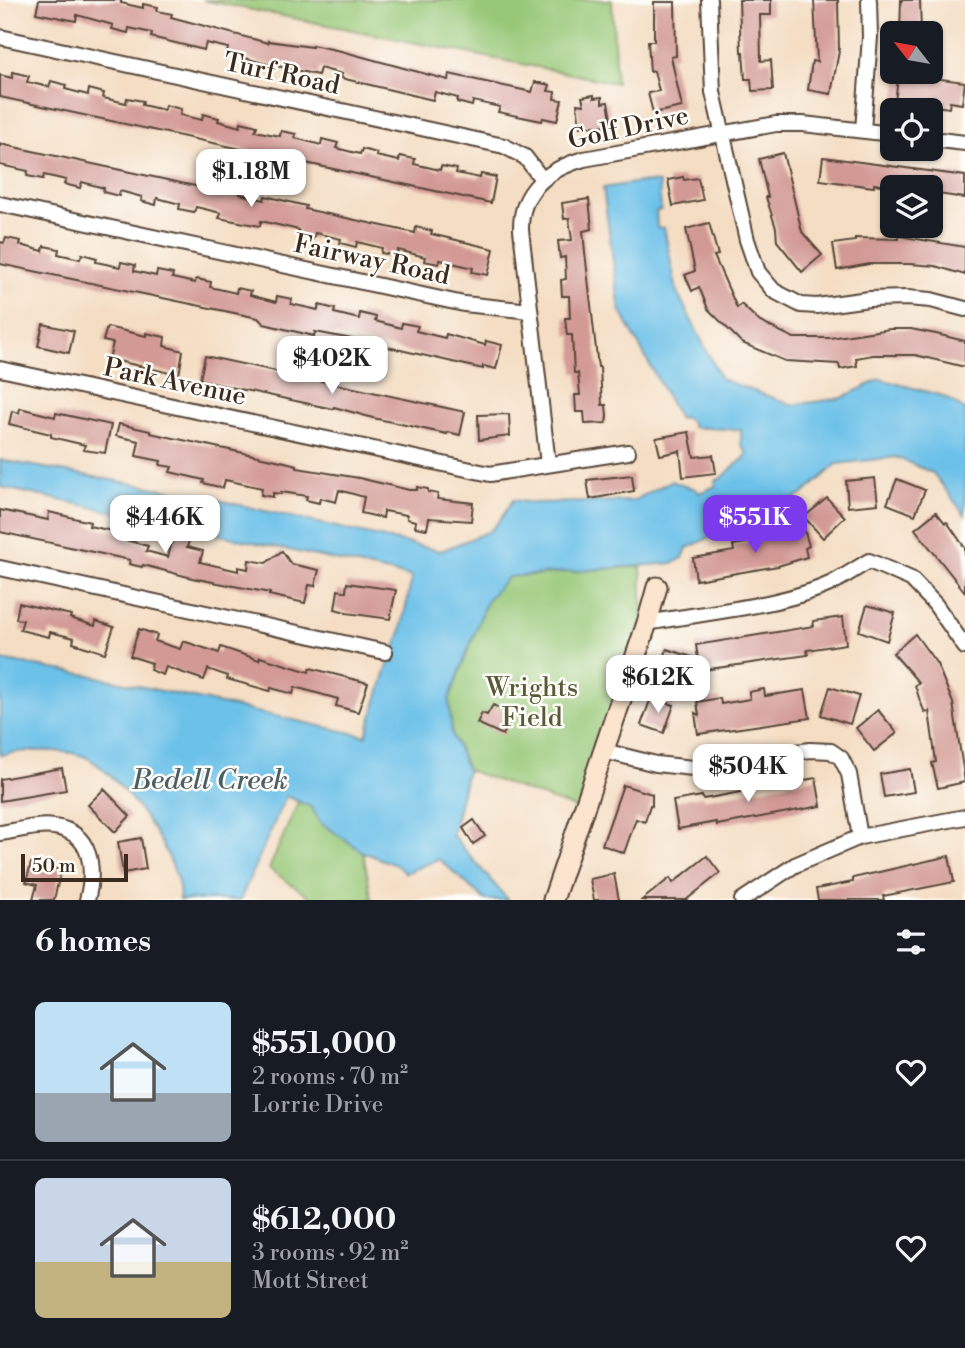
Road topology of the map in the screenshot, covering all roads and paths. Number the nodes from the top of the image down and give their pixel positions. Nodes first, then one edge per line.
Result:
1 (709, 0) edge
2 (869, 0) edge
3 (0, 37) edge
4 (863, 131) junction
5 (722, 132) junction
6 (880, 133) edge
7 (943, 140) edge
8 (965, 143) edge
9 (542, 179) junction
10 (0, 204) edge
11 (965, 309) edge
12 (530, 311) junction
13 (0, 369) edge
14 (628, 452) dead end
15 (548, 464) junction
16 (0, 568) edge
17 (657, 587) dead end
18 (647, 623) junction
19 (965, 647) edge
20 (385, 652) dead end
21 (604, 751) junction
22 (965, 817) edge
23 (0, 833) edge
24 (860, 837) junction
25 (87, 900) edge
26 (553, 900) edge
27 (742, 900) edge

1 - 5 street
2 - 4 street
3 - 9 street, Turf Road
4 - 5 street, Golf Drive
4 - 6 street, Golf Drive
5 - 9 street, Golf Drive
5 - 11 street
7 - 8 street
9 - 12 street, Golf Drive
10 - 12 street, Fairway Road
12 - 15 street, Golf Drive
13 - 15 street, Park Avenue
14 - 15 street, Park Avenue
16 - 20 street
17 - 18 street
18 - 19 street
18 - 21 street
21 - 24 street
21 - 26 street
22 - 24 street
23 - 25 street
24 - 27 street

